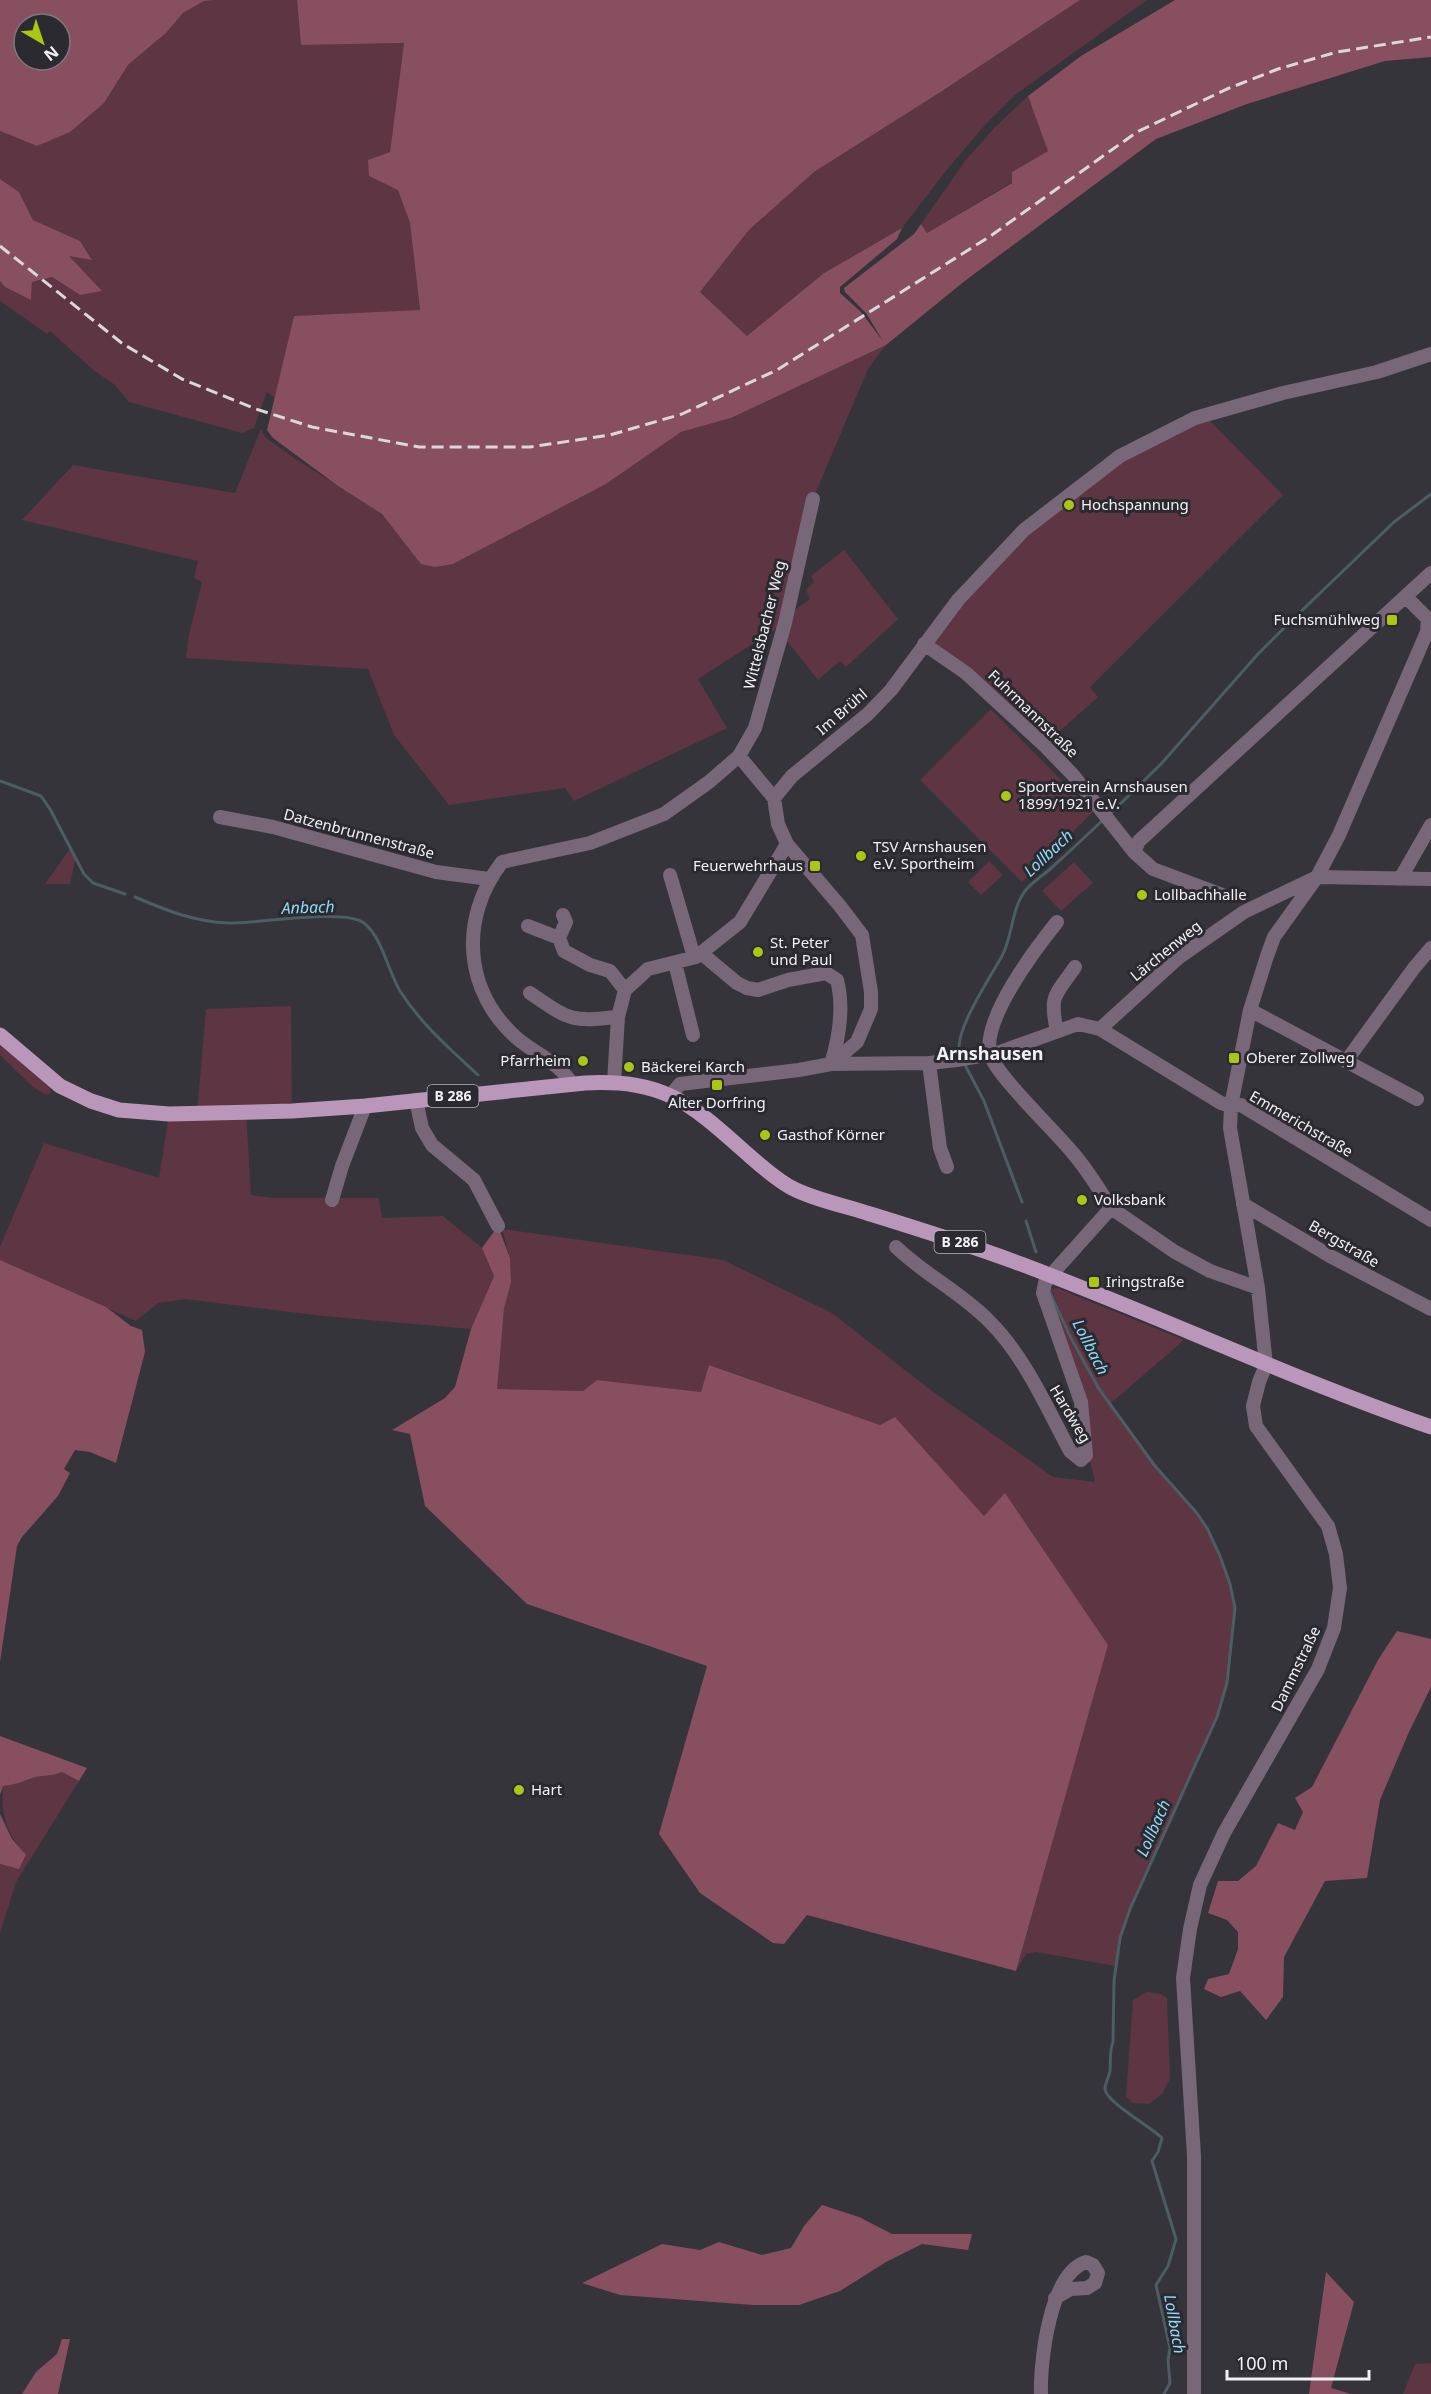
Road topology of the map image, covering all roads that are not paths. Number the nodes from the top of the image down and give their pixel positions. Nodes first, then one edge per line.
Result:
1 (1431, 354) edge
2 (813, 499) dead end
3 (1431, 573) edge
4 (1406, 597) junction
5 (1429, 619) edge
6 (924, 644) junction
7 (739, 756) junction
8 (774, 798) junction
9 (220, 817) dead end
10 (1431, 825) edge
11 (787, 844) junction
12 (1134, 852) junction
13 (670, 875) dead end
14 (1317, 877) junction
15 (489, 879) junction
16 (1400, 879) junction
17 (1431, 879) edge
18 (1226, 896) dead end
19 (564, 915) dead end
20 (1058, 922) dead end
21 (528, 926) dead end
22 (559, 938) junction
23 (1431, 948) edge
24 (698, 955) junction
25 (675, 963) junction
26 (1075, 967) dead end
27 (625, 990) junction
28 (530, 993) dead end
29 (1250, 1010) junction
30 (618, 1017) junction
31 (1100, 1029) junction
32 (1057, 1031) junction
33 (0, 1035) edge
34 (693, 1035) dead end
35 (990, 1054) junction
36 (1347, 1060) junction
37 (929, 1063) junction
38 (831, 1064) junction
39 (614, 1082) junction
40 (572, 1084) junction
41 (670, 1095) junction
42 (1417, 1099) dead end
43 (416, 1100) junction
44 (365, 1106) junction
45 (1231, 1106) junction
46 (947, 1167) dead end
47 (333, 1200) dead end
48 (1243, 1204) junction
49 (1112, 1208) junction
50 (1431, 1220) edge
51 (498, 1226) dead end
52 (896, 1247) dead end
53 (1051, 1275) junction
54 (1258, 1288) junction
55 (1431, 1309) edge
56 (1266, 1365) junction
57 (1431, 1427) edge
58 (1055, 2298) dead end
59 (1041, 2394) edge
60 (1194, 2394) edge

1 - 6 street, Im Brühl
2 - 7 street, Wittelsbacher Weg
3 - 4 street
4 - 5 street
4 - 12 street
5 - 14 street
6 - 8 street, Im Brühl
6 - 12 street, Fuhrmannstraße
7 - 8 street
7 - 15 street
8 - 11 street
9 - 15 street, Datzenbrunnenstraße
10 - 16 street
11 - 24 street
11 - 38 street
12 - 18 street, Fuhrmannstraße
13 - 24 street
14 - 16 street, Lärchenweg
14 - 29 street
14 - 31 street, Lärchenweg
15 - 40 street
16 - 17 street, Lärchenweg
19 - 22 street
20 - 35 street
21 - 22 street
22 - 27 street
23 - 36 street
24 - 25 street
24 - 38 street
25 - 27 street
25 - 34 street
26 - 32 street
27 - 30 street
28 - 30 street
29 - 36 street
29 - 45 street
30 - 39 street
31 - 32 street, Emmerichstraße
31 - 45 street, Emmerichstraße
32 - 35 street, Emmerichstraße
33 - 44 main road, B 286
35 - 37 street, Emmerichstraße
35 - 49 street
36 - 42 street
37 - 38 street, Emmerichstraße
37 - 46 street
38 - 41 street
39 - 40 main road, B 286
39 - 41 main road, B 286
40 - 43 main road, B 286
41 - 53 main road, B 286
43 - 44 main road, B 286
43 - 51 street
44 - 47 street
45 - 48 street
45 - 50 street, Emmerichstraße
48 - 54 street
48 - 55 street, Bergstraße
49 - 53 street
49 - 54 street
52 - 53 street, Hardweg
53 - 56 main road, B 286
54 - 56 street
56 - 57 main road, B 286
56 - 60 street, Dammstraße
58 - 59 street

